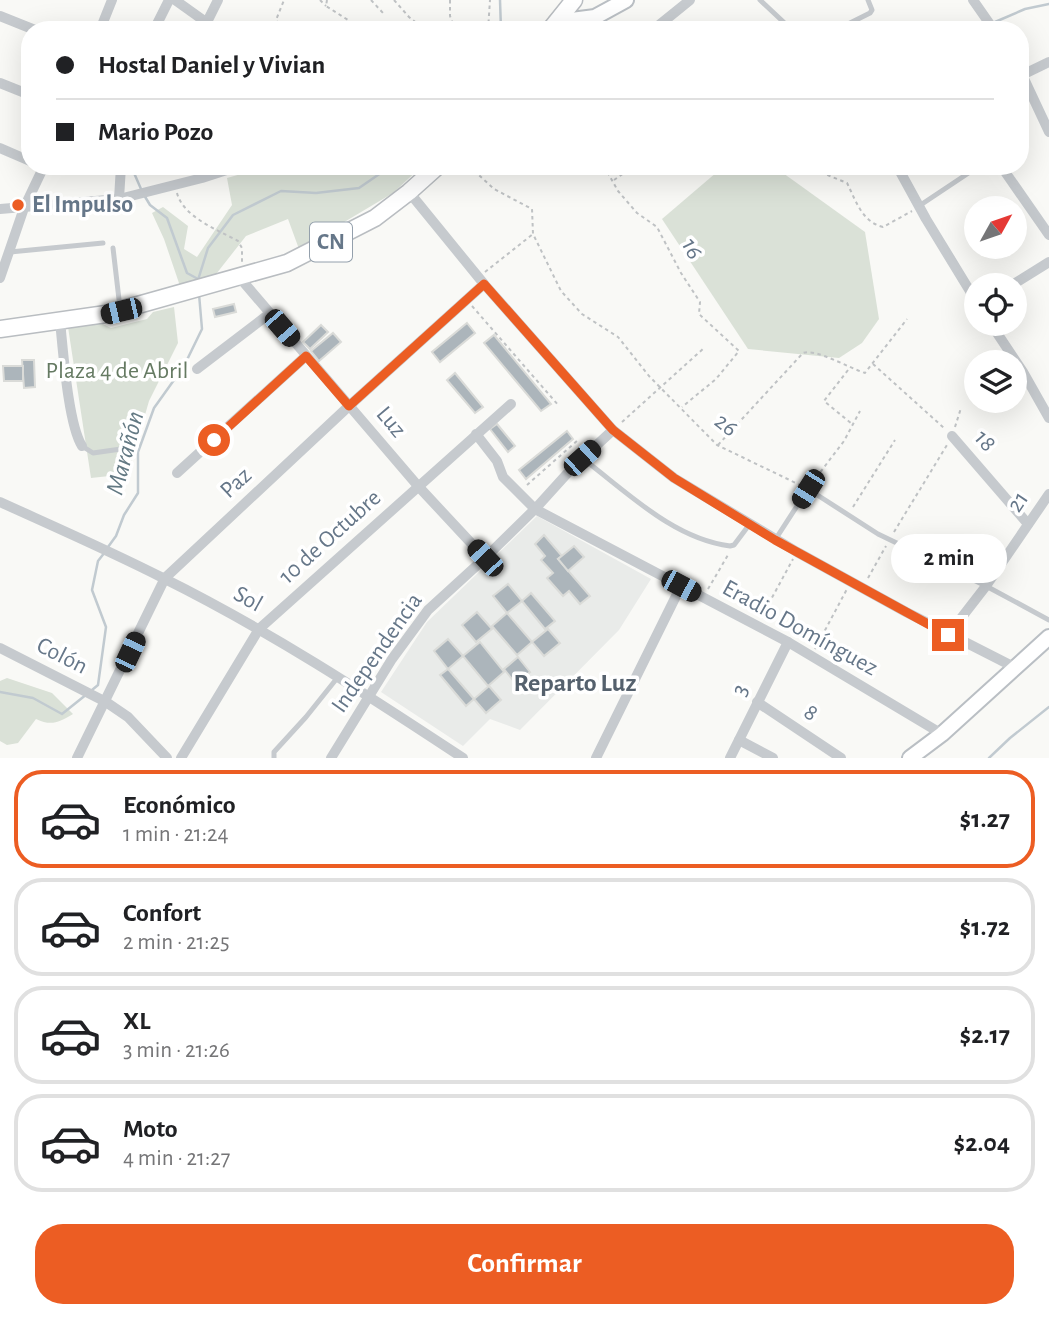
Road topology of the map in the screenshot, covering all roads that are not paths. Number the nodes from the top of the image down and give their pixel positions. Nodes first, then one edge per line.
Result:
1 (112, 0) edge
2 (169, 0) edge
3 (175, 0) edge
4 (218, 0) edge
5 (574, 0) edge
6 (626, 0) edge
7 (690, 0) edge
8 (760, 0) edge
9 (868, 0) edge
10 (973, 0) edge
11 (0, 16) edge
12 (104, 21) edge
13 (158, 21) edge
14 (199, 21) edge
15 (208, 21) edge
16 (557, 21) edge
17 (576, 21) edge
18 (664, 21) edge
19 (782, 21) edge
20 (854, 21) edge
21 (988, 21) edge
22 (21, 24) edge
23 (1049, 62) edge
24 (1029, 71) edge
25 (0, 83) edge
26 (21, 91) edge
27 (1029, 91) edge
28 (1049, 132) edge
29 (0, 148) edge
30 (21, 156) edge
31 (40, 175) edge
32 (120, 175) edge
33 (209, 175) edge
34 (428, 175) edge
35 (902, 175) edge
36 (966, 175) edge
37 (1007, 175) edge
38 (409, 192) junction
39 (119, 199) junction
40 (919, 206) junction
41 (24, 208) junction
42 (0, 209) edge
43 (1049, 235) edge
44 (103, 243) dead end
45 (113, 248) dead end
46 (10, 252) junction
47 (1049, 262) edge
48 (1027, 276) edge
49 (0, 278) edge
50 (241, 278) junction
51 (482, 281) junction
52 (964, 281) edge
53 (121, 311) junction
54 (269, 314) junction
55 (60, 321) junction
56 (0, 329) edge
57 (999, 336) edge
58 (306, 356) junction
59 (197, 369) dead end
60 (511, 404) dead end
61 (349, 406) junction
62 (1049, 418) edge
63 (613, 430) junction
64 (476, 434) junction
65 (952, 436) road end
66 (82, 446) joint
67 (128, 448) dead end
68 (582, 458) junction
69 (177, 473) dead end
70 (418, 486) junction
71 (1049, 494) edge
72 (0, 502) edge
73 (535, 509) junction
74 (749, 524) junction
75 (1028, 524) junction
76 (775, 540) junction
77 (485, 558) junction
78 (165, 578) junction
79 (681, 586) junction
80 (986, 586) junction
81 (1049, 620) edge
82 (259, 629) junction
83 (948, 635) junction
84 (1049, 636) edge
85 (788, 642) junction
86 (0, 648) edge
87 (1014, 667) junction
88 (338, 677) junction
89 (369, 695) junction
90 (103, 700) junction
91 (757, 702) junction
92 (942, 734) junction
93 (739, 740) junction
94 (77, 758) edge
95 (167, 758) edge
96 (181, 758) edge
97 (274, 758) edge
98 (331, 758) edge
99 (463, 758) edge
100 (597, 758) edge
101 (730, 758) edge
102 (773, 758) edge
103 (841, 758) edge
104 (910, 758) edge

1 - 12 street
2 - 13 street
3 - 14 street
4 - 15 street
5 - 16 main road
6 - 17 street
7 - 18 street
8 - 19 lane
9 - 20 lane
10 - 21 street
11 - 22 street
23 - 24 street
25 - 26 street
27 - 28 street
29 - 30 street
31 - 41 street
32 - 39 street
33 - 39 street
34 - 38 main road, CN
35 - 40 street
36 - 40 lane
37 - 43 street
38 - 50 main road, CN
38 - 51 street
39 - 41 street
40 - 52 street
41 - 42 street
41 - 46 street
44 - 46 lane
45 - 53 lane
46 - 49 street
47 - 48 street
50 - 53 main road, CN
50 - 54 street, Luz
51 - 61 street, Paz
51 - 63 street
53 - 55 main road, CN
54 - 58 street, Luz
54 - 59 street
55 - 56 main road, CN
55 - 66 street
57 - 62 street
58 - 61 street, Luz
58 - 69 street
60 - 64 street, 10 de Octubre
61 - 70 street, Luz
61 - 78 street, Paz
63 - 68 street, Independencia
63 - 74 street
64 - 70 street, 10 de Octubre
64 - 73 street, Eradio Domínguez
65 - 75 street, 18
66 - 67 lane
68 - 73 street, Independencia
68 - 74 lane
70 - 77 street, Luz
70 - 82 street, 10 de Octubre
71 - 75 street, 21
72 - 78 street, Sol
73 - 77 street, Independencia
73 - 79 street, Eradio Domínguez
74 - 76 street
75 - 80 street, 21
76 - 80 lane
76 - 83 street
77 - 89 street, Independencia
78 - 82 street, Sol
78 - 90 street, Paz
79 - 85 street, Eradio Domínguez
79 - 100 street
80 - 81 lane
80 - 83 street, 21
82 - 88 street, Sol
82 - 96 street, 10 de Octubre
83 - 87 street
84 - 87 street
85 - 91 street, 3
85 - 92 street, Eradio Domínguez
86 - 90 street, Colón
87 - 92 street
88 - 89 street, Sol
88 - 97 lane
89 - 98 street, Independencia
89 - 99 street, Sol
90 - 94 street, Paz
90 - 95 street, Colón
91 - 93 street, 3
91 - 103 street, 8
92 - 104 street
93 - 101 street, 3
93 - 102 street

